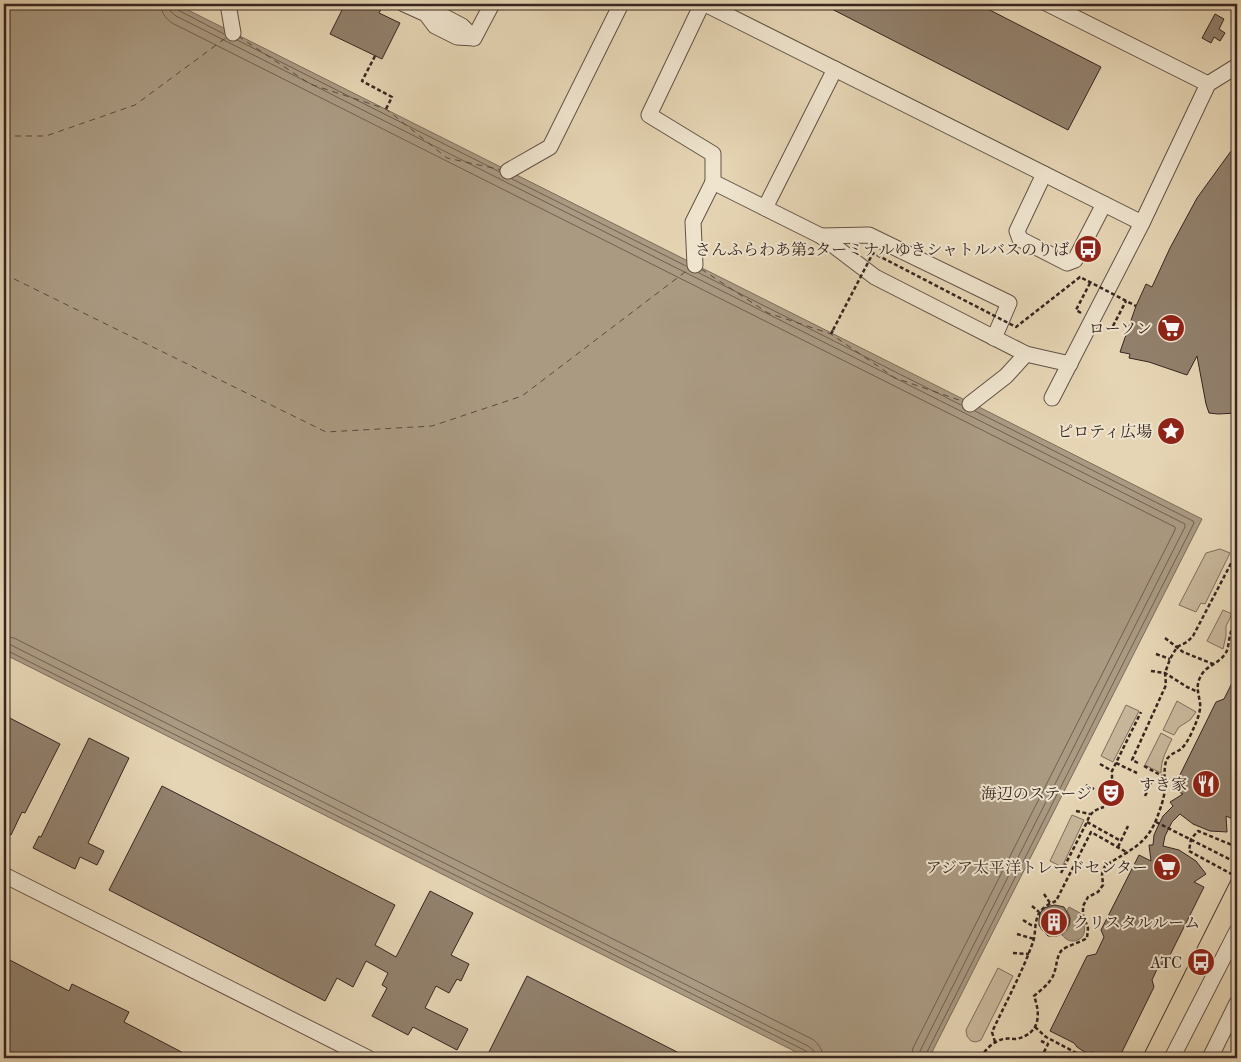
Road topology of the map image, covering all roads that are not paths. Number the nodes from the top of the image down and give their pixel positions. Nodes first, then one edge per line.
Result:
1 (228, 4) edge
2 (404, 4) edge
3 (492, 4) edge
4 (621, 4) edge
5 (704, 4) edge
6 (1048, 4) edge
7 (233, 32) dead end
8 (1237, 66) edge
9 (835, 69) junction
10 (1208, 84) junction
11 (508, 171) dead end
12 (1044, 174) junction
13 (713, 182) junction
14 (1104, 204) junction
15 (765, 208) junction
16 (1142, 223) junction
17 (821, 236) junction
18 (695, 265) dead end
19 (994, 338) junction
20 (1026, 354) junction
21 (1070, 364) junction
22 (1052, 398) dead end
23 (970, 404) dead end
24 (4, 875) edge
25 (1237, 931) edge
26 (1237, 1003) edge
27 (368, 1058) edge
28 (1172, 1058) edge
29 (1210, 1058) edge

1 - 7 street
2 - 3 street
4 - 11 street
5 - 9 street
5 - 13 street
6 - 10 street
8 - 10 street
9 - 12 street
9 - 15 street
10 - 16 street
12 - 14 street
12 - 14 street
13 - 15 street
13 - 18 street
14 - 16 street
15 - 17 street
16 - 21 street
17 - 19 street
17 - 19 street
19 - 20 street
20 - 21 street
20 - 23 street
21 - 22 street
24 - 27 street
25 - 28 street
26 - 29 street

